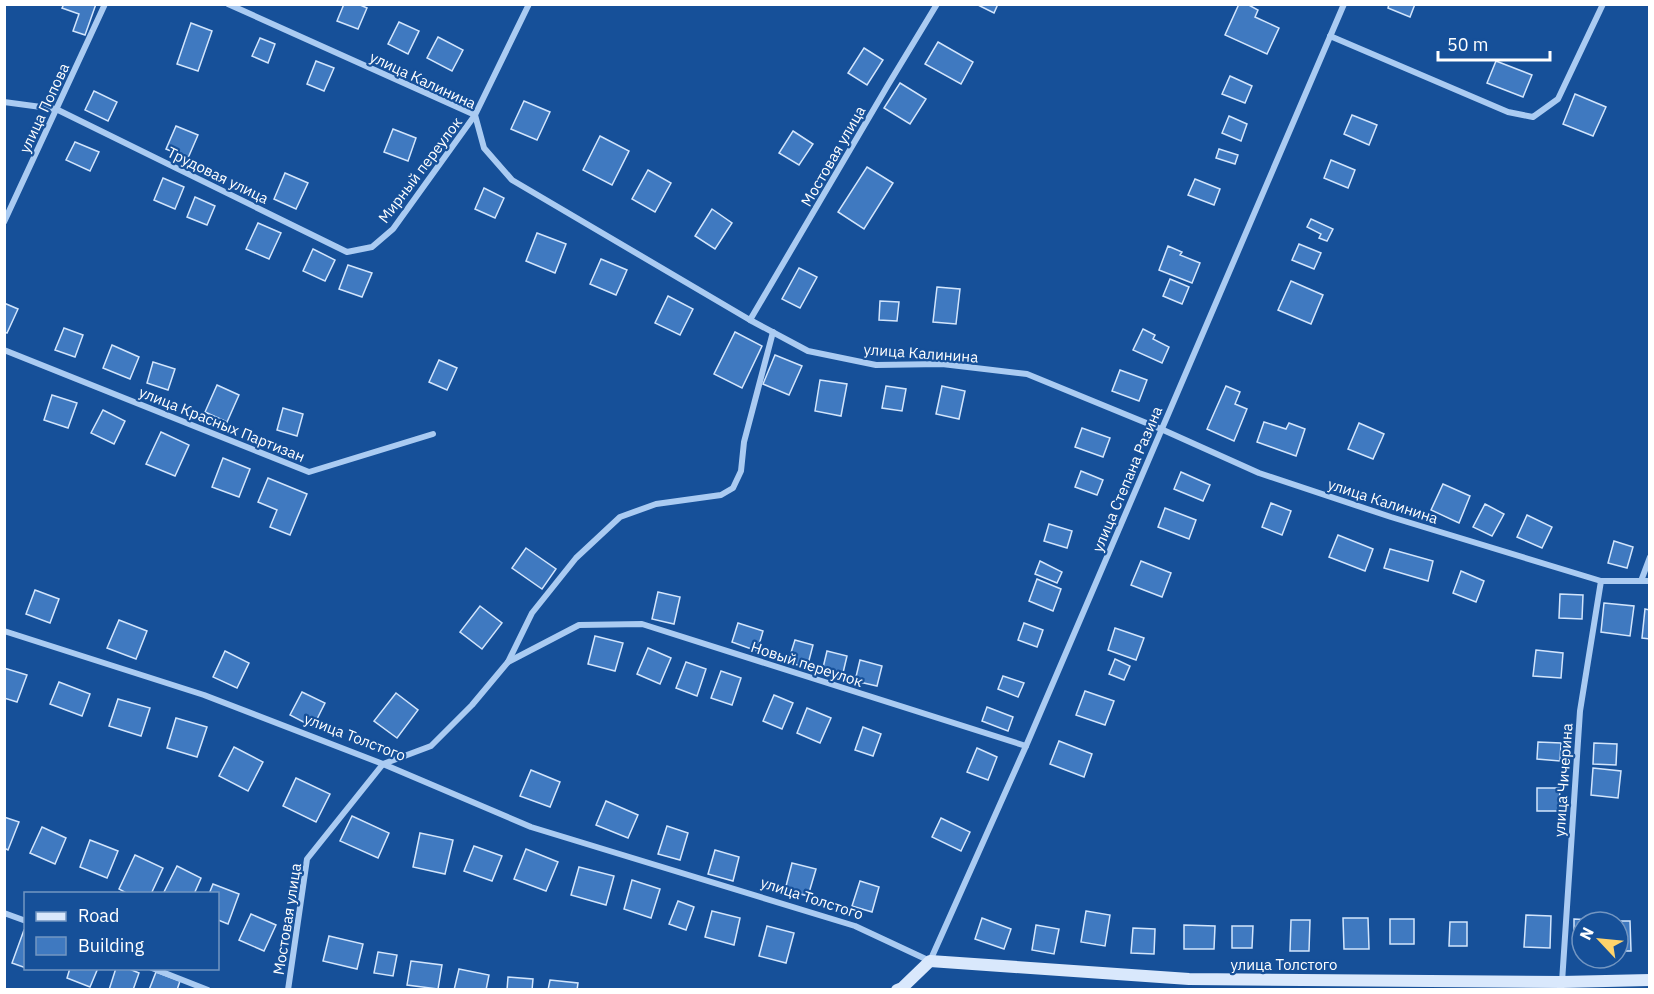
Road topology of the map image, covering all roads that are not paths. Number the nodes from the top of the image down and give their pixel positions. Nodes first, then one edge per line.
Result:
1 (105, 4) edge
2 (228, 4) edge
3 (529, 4) edge
4 (938, 4) edge
5 (1603, 4) edge
6 (1343, 5) edge
7 (1330, 36) junction
8 (4, 102) edge
9 (56, 109) junction
10 (475, 116) junction
11 (4, 222) edge
12 (372, 247) joint
13 (750, 320) junction
14 (773, 332) junction
15 (4, 350) edge
16 (1161, 429) junction
17 (433, 434) dead end
18 (1650, 557) edge
19 (1641, 580) junction
20 (1650, 580) edge
21 (1601, 581) junction
22 (4, 631) edge
23 (508, 662) junction
24 (1026, 746) junction
25 (382, 764) junction
26 (4, 913) edge
27 (24, 920) edge
28 (930, 961) junction
29 (155, 970) edge
30 (1650, 980) edge
31 (1562, 982) junction
32 (900, 989) edge
33 (208, 990) edge
34 (288, 990) edge

1 - 9 street, улица Попова
2 - 10 street, улица Калинина
3 - 10 street, Мирный переулок
4 - 13 street, Мостовая улица
5 - 7 street
6 - 7 street, улица Степана Разина
7 - 16 street, улица Степана Разина
8 - 9 street, Трудовая улица
9 - 11 street, улица Попова
9 - 12 street, Трудовая улица
10 - 12 street, Мирный переулок
10 - 13 street, улица Калинина
13 - 14 street, улица Калинина
14 - 16 street, улица Калинина
14 - 23 street
15 - 17 street, улица Красных Партизан
16 - 21 street, улица Калинина
16 - 24 street, улица Степана Разина
18 - 19 street
19 - 20 street, улица Калинина
19 - 21 street, улица Калинина
21 - 31 street, улица Чичерина
22 - 25 street, улица Толстого
23 - 24 street, Новый переулок
23 - 25 street
24 - 28 street, улица Степана Разина
25 - 28 street, улица Толстого
25 - 34 street, Мостовая улица
26 - 27 street
28 - 31 main road, улица Толстого
28 - 32 main road
29 - 33 street
30 - 31 main road, улица Толстого

